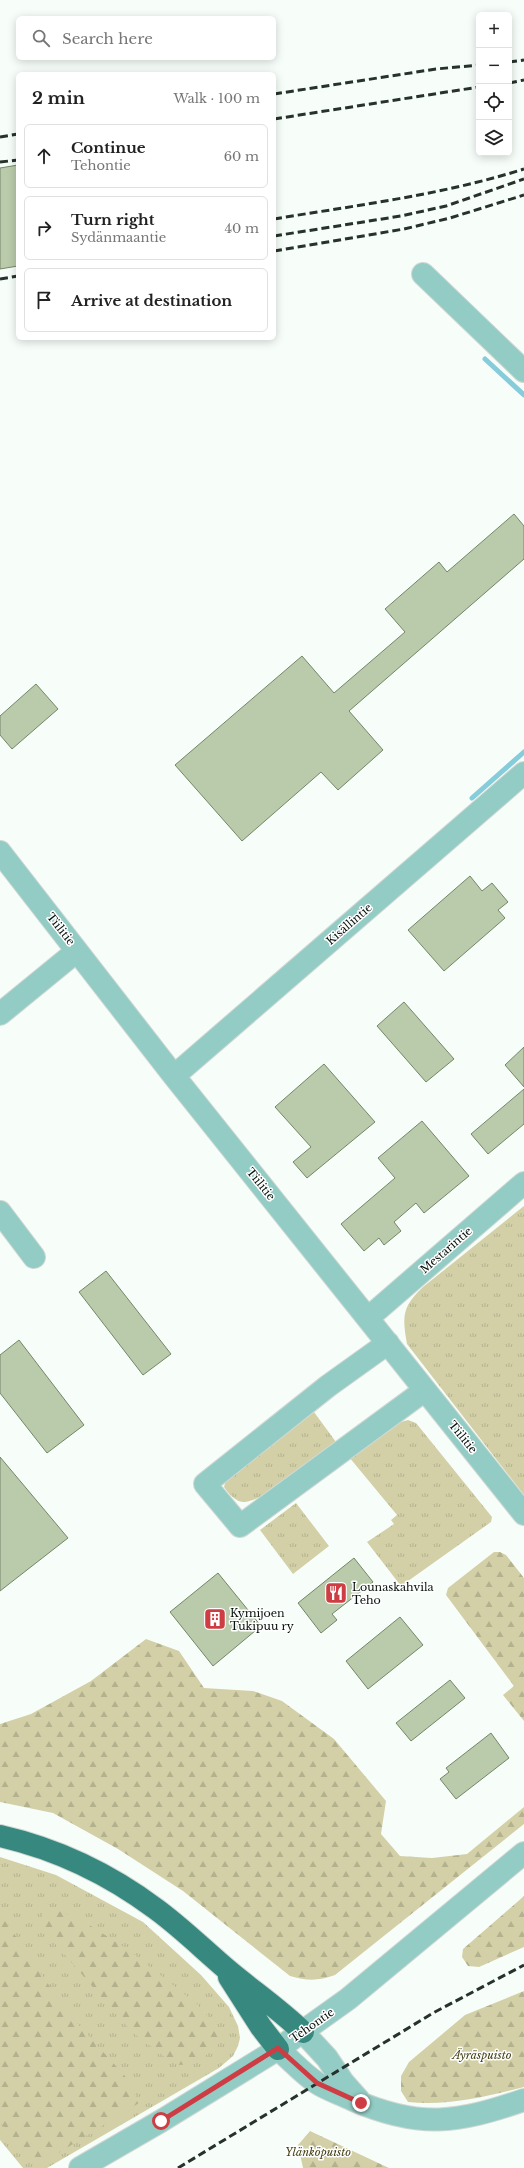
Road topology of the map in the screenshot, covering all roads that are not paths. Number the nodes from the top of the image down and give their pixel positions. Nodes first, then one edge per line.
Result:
1 (423, 274) dead end
2 (524, 371) edge
3 (524, 772) edge
4 (0, 852) edge
5 (77, 951) junction
6 (0, 1014) edge
7 (174, 1076) junction
8 (524, 1183) edge
9 (0, 1212) edge
10 (34, 1257) dead end
11 (368, 1318) junction
12 (388, 1343) junction
13 (425, 1390) junction
14 (524, 1514) edge
15 (0, 1836) edge
16 (524, 1854) edge
17 (210, 1955) junction
18 (303, 2032) junction
19 (278, 2048) junction
20 (524, 2100) edge
21 (361, 2103) junction
22 (80, 2168) edge

1 - 2 street
3 - 7 street, Kisällintie
4 - 5 street, Tiilitie
5 - 6 street
5 - 7 street, Tiilitie
7 - 11 street, Tiilitie
8 - 11 street, Mestarintie
9 - 10 street
11 - 12 street, Tiilitie
12 - 13 street, Tiilitie
12 - 13 street
13 - 14 street, Tiilitie
15 - 17 highway
16 - 18 street, Tehontie
17 - 18 highway
17 - 19 highway
18 - 19 street, Tehontie
18 - 21 street
19 - 21 street
19 - 22 street, Tehontie
20 - 21 street

